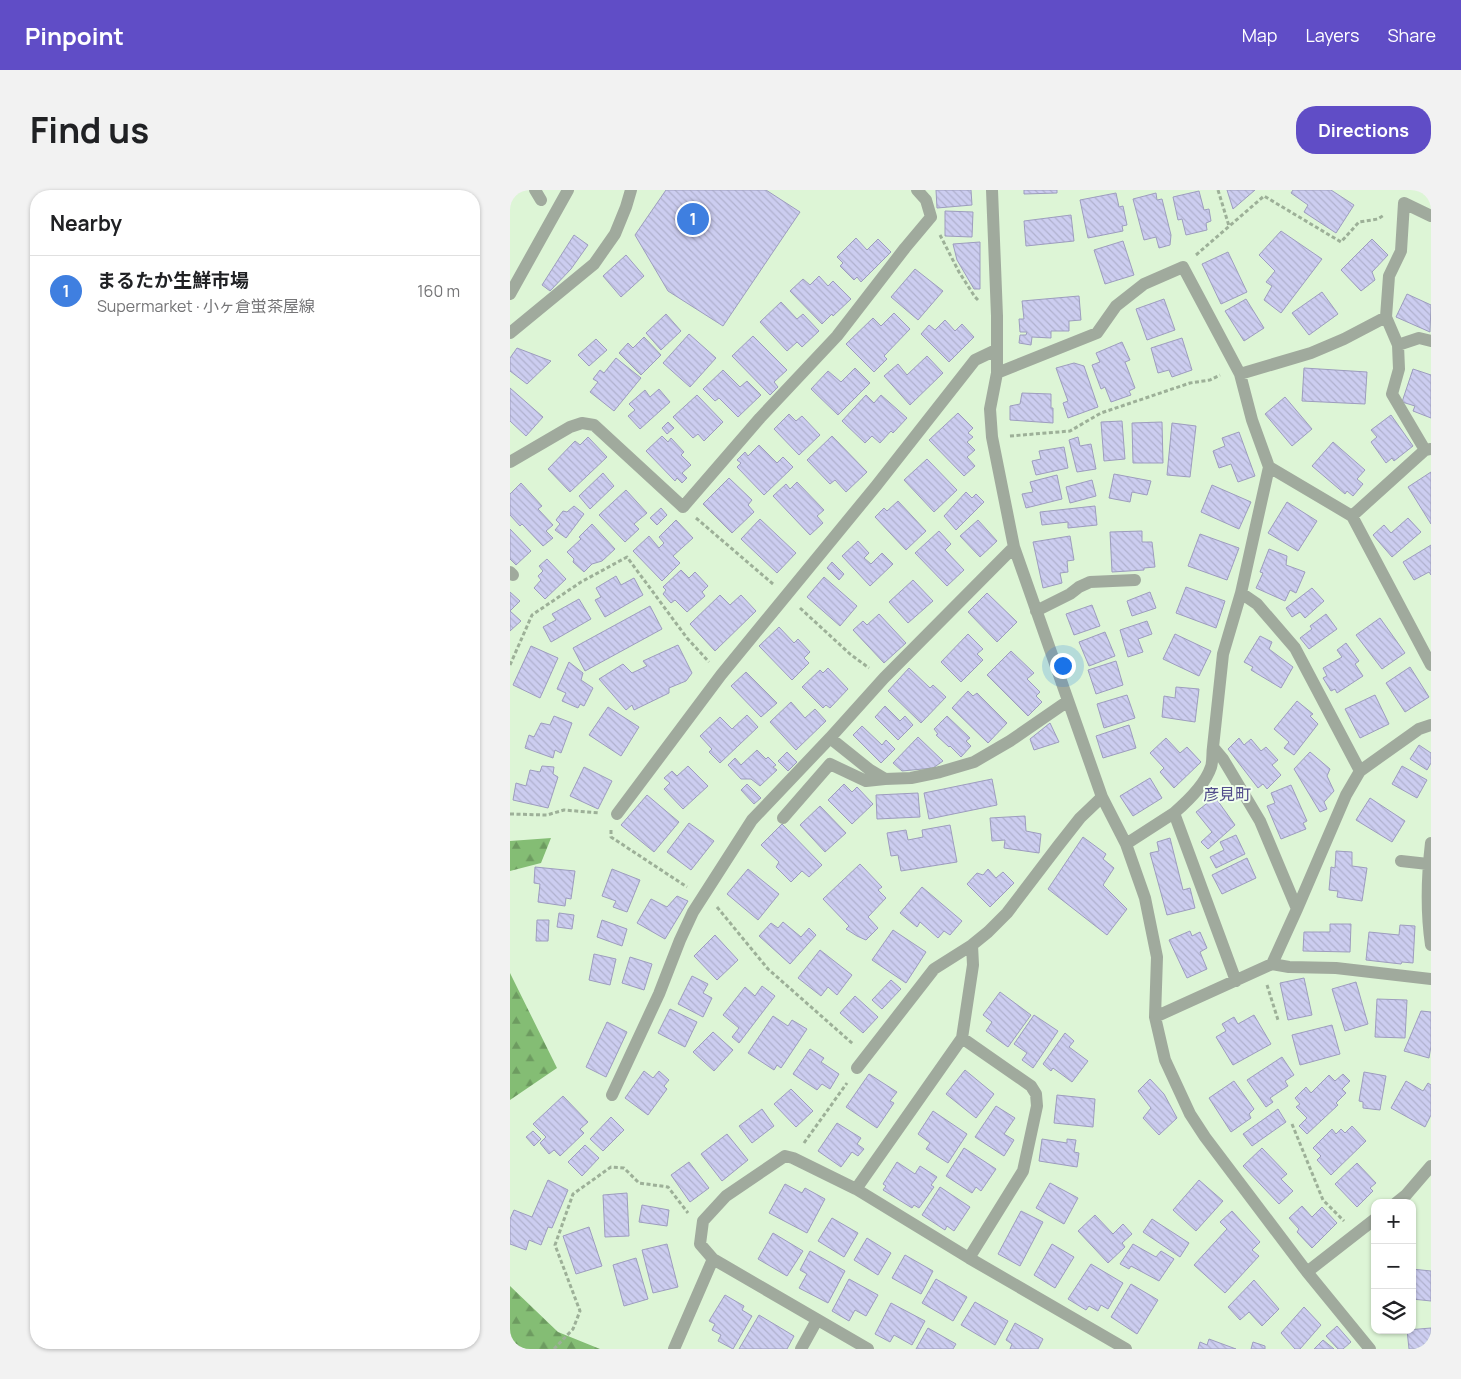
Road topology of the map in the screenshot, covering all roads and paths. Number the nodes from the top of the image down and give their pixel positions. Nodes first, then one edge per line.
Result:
1 (568, 190) edge
2 (631, 190) edge
3 (917, 190) edge
4 (992, 190) edge
5 (1218, 190) edge
6 (1404, 203) junction
7 (1431, 216) edge
8 (927, 222) junction
9 (1229, 226) junction
10 (1183, 267) junction
11 (510, 294) edge
12 (997, 316) junction
13 (1386, 318) junction
14 (510, 333) edge
15 (1431, 341) edge
16 (1398, 345) junction
17 (996, 350) junction
18 (1239, 371) junction
19 (997, 373) junction
20 (992, 437) junction
21 (1428, 450) edge
22 (510, 462) edge
23 (1270, 467) junction
24 (683, 507) junction
25 (1352, 516) junction
26 (1014, 547) junction
27 (1134, 580) dead end
28 (1241, 593) junction
29 (787, 596) junction
30 (1036, 610) junction
31 (510, 665) edge
32 (1431, 665) edge
33 (721, 675) junction
34 (884, 678) junction
35 (1068, 701) junction
36 (1431, 725) edge
37 (830, 738) junction
38 (1213, 747) junction
39 (1360, 772) junction
40 (885, 779) junction
41 (1102, 797) junction
42 (1174, 813) junction
43 (510, 814) edge
44 (617, 814) junction
45 (783, 818) dead end
46 (1431, 843) edge
47 (1126, 844) junction
48 (1401, 861) dead end
49 (1428, 864) junction
50 (704, 896) junction
51 (1297, 910) junction
52 (972, 944) junction
53 (1431, 945) edge
54 (1267, 967) junction
55 (1431, 980) edge
56 (1236, 981) junction
57 (1155, 1017) junction
58 (1278, 1020) dead end
59 (962, 1038) junction
60 (866, 1056) junction
61 (858, 1068) joint
62 (612, 1095) dead end
63 (1292, 1124) dead end
64 (793, 1158) junction
65 (1431, 1166) edge
66 (856, 1190) junction
67 (1401, 1199) edge
68 (703, 1221) junction
69 (1371, 1222) edge
70 (1357, 1234) junction
71 (969, 1258) junction
72 (713, 1259) junction
73 (1307, 1272) junction
74 (817, 1320) junction
75 (554, 1349) edge
76 (674, 1349) edge
77 (801, 1349) edge
78 (868, 1349) edge
79 (1126, 1349) edge
80 (1370, 1349) edge

1 - 11 street
2 - 14 street
3 - 8 street
4 - 12 street
5 - 9 path
6 - 7 street
6 - 9 path
6 - 13 street
8 - 12 path
8 - 24 street
9 - 10 path
10 - 18 street
10 - 19 street
12 - 17 street
13 - 16 street
13 - 18 street
15 - 16 street
16 - 21 street
17 - 19 street
17 - 29 street
18 - 20 path
18 - 23 street
19 - 20 street
20 - 26 street
21 - 25 street
22 - 24 street
23 - 25 street
23 - 28 street
24 - 29 path
25 - 32 street
26 - 30 street
26 - 34 street
27 - 30 street
28 - 38 street
28 - 39 street
29 - 33 street
29 - 34 path
30 - 35 street
31 - 33 path
33 - 44 street
34 - 37 street
35 - 40 street
35 - 41 street
36 - 39 street
37 - 40 street
37 - 50 street
38 - 42 street
38 - 51 street
39 - 51 street
40 - 45 street
41 - 47 street
41 - 52 street
42 - 47 street
42 - 56 street
43 - 44 path
44 - 50 path
46 - 49 street
47 - 57 street
48 - 49 street
49 - 53 street
50 - 60 path
50 - 62 street
51 - 54 street
52 - 59 street
52 - 60 street
54 - 55 street
54 - 56 street
54 - 58 path
56 - 57 street
57 - 73 street
59 - 66 street
59 - 71 street
60 - 61 street
61 - 64 path
63 - 70 path
64 - 66 street
64 - 68 street
65 - 67 street
66 - 71 street
68 - 72 street
68 - 75 path
69 - 70 street
70 - 73 street
71 - 79 street
72 - 74 street
72 - 76 street
73 - 80 street
74 - 77 street
74 - 78 street

